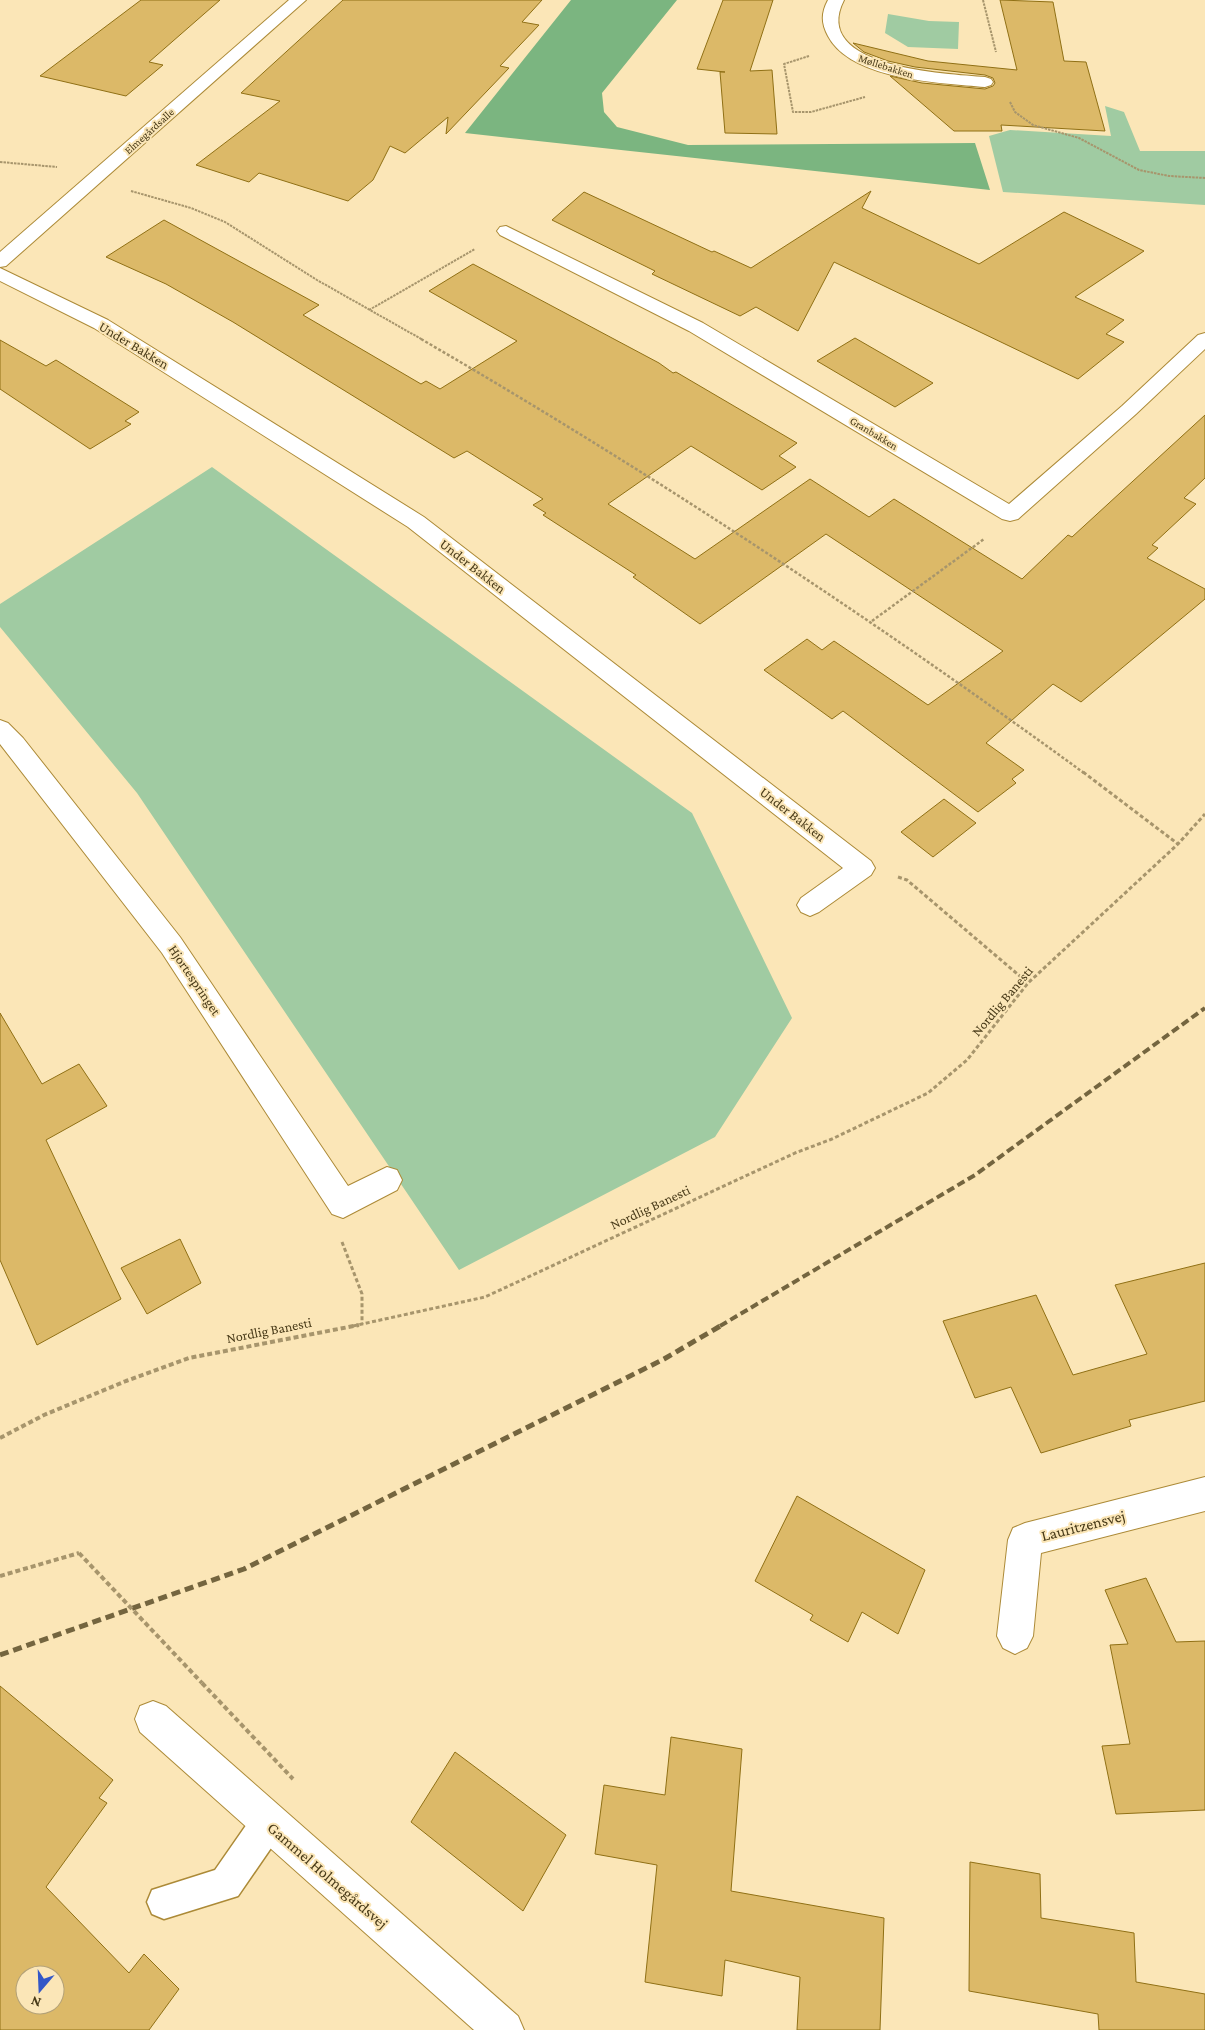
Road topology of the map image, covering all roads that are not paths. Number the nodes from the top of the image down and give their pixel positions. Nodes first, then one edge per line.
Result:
1 (298, 0) edge
2 (836, 0) edge
3 (985, 82) dead end
4 (506, 231) road end
5 (0, 262) edge
6 (0, 274) edge
7 (1205, 339) edge
8 (0, 729) edge
9 (810, 905) dead end
10 (386, 1180) dead end
11 (1205, 1494) edge
12 (1015, 1636) dead end
13 (153, 1719) dead end
14 (268, 1823) junction
15 (164, 1902) dead end
16 (504, 2030) edge

1 - 5 street, Elmegårdsalle
2 - 3 street, Møllebakken
4 - 7 street, Granbakken
6 - 9 street, Under Bakken
8 - 10 street, Hjortespringet
11 - 12 street, Lauritzensvej
13 - 14 street, Gammel Holmegårdsvej
14 - 15 lane
14 - 16 street, Gammel Holmegårdsvej

